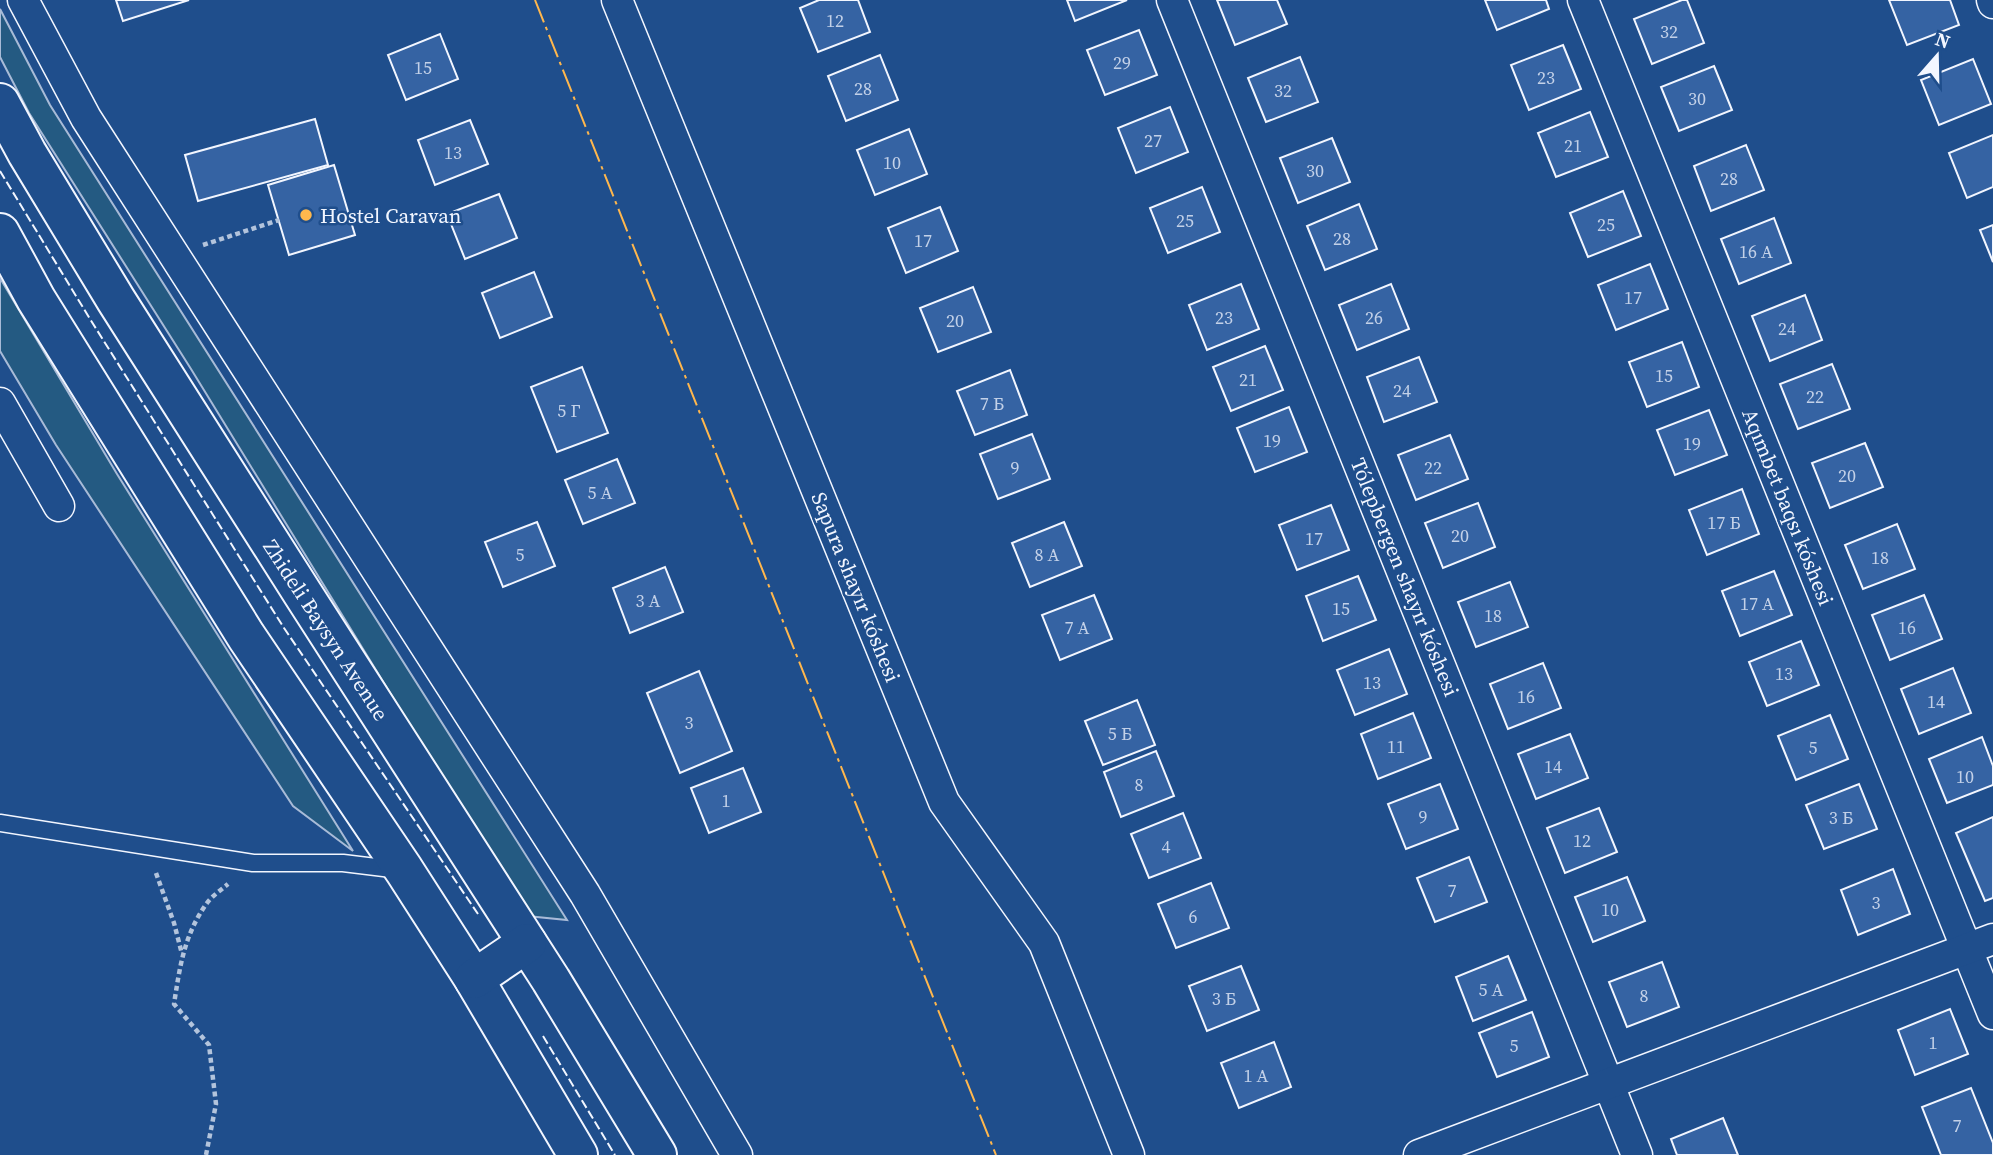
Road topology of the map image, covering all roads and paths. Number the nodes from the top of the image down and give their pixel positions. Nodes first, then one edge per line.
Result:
1 (23, 0) edge
2 (617, 0) edge
3 (1172, 0) edge
4 (1583, 0) edge
5 (0, 103) edge
6 (279, 220) dead end
7 (0, 233) edge
8 (218, 240) dead end
9 (0, 403) edge
10 (59, 506) dead end
11 (0, 823) edge
12 (144, 846) junction
13 (253, 863) junction
14 (404, 870) junction
15 (527, 943) junction
16 (1980, 945) edge
17 (182, 954) junction
18 (474, 979) junction
19 (1993, 1014) edge
20 (1609, 1085) junction
21 (206, 1155) edge
22 (578, 1155) edge
23 (657, 1155) edge
24 (737, 1155) edge
25 (1129, 1155) edge
26 (1419, 1155) edge
27 (1637, 1155) edge

1 - 24 street
2 - 25 street, Sapura shayır kóshesi
3 - 20 street, Tólepbergen shayır kóshesi
4 - 16 street, Aqımbet baqsı kóshesi
5 - 15 main road, Zhideli Baysyn Avenue
6 - 8 path
7 - 14 main road
9 - 10 street
11 - 12 lane
12 - 13 lane
12 - 17 path
13 - 14 lane
13 - 17 path
14 - 18 main road
15 - 18 main road
15 - 23 main road, Zhideli Baysyn Avenue
16 - 19 street, Aqımbet baqsı kóshesi
16 - 20 street
17 - 21 path
18 - 22 main road
20 - 26 street
20 - 27 street, Tólepbergen shayır kóshesi

